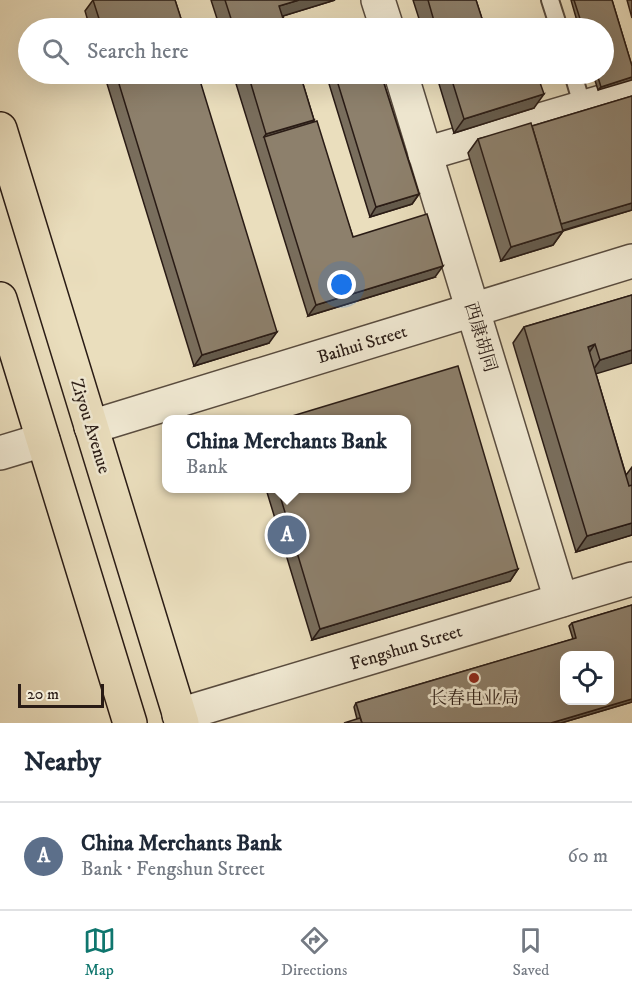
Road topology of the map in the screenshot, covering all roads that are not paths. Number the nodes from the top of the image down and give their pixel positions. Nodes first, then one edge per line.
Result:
1 (378, 0) edge
2 (550, 0) edge
3 (384, 18) edge
4 (556, 18) edge
5 (404, 84) edge
6 (576, 84) edge
7 (632, 93) edge
8 (583, 108) junction
9 (0, 129) edge
10 (425, 154) junction
11 (632, 261) edge
12 (0, 299) edge
13 (472, 310) junction
14 (91, 427) junction
15 (43, 440) junction
16 (0, 453) edge
17 (632, 579) edge
18 (561, 600) junction
19 (180, 719) edge
20 (130, 723) edge

1 - 3 street
2 - 4 lane
5 - 10 street, 西康胡同
6 - 8 lane
7 - 8 street
8 - 10 street
9 - 14 main road, Ziyou Avenue
10 - 13 street, 西康胡同
11 - 13 street, Baihui Street
12 - 15 main road
13 - 14 street, Baihui Street
13 - 18 street, 西康胡同
14 - 19 main road, Ziyou Avenue
15 - 16 street
15 - 20 main road
17 - 18 street, Fengshun Street
18 - 19 street, Fengshun Street

